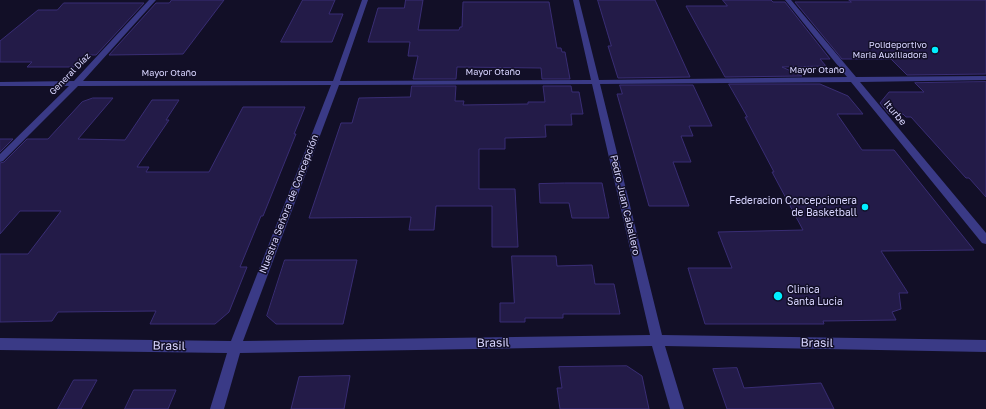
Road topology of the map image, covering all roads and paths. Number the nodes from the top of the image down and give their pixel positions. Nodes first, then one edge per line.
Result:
1 (153, 0) edge
2 (365, 0) edge
3 (576, 0) edge
4 (788, 0) edge
5 (986, 78) edge
6 (853, 79) junction
7 (336, 82) junction
8 (596, 82) junction
9 (0, 84) edge
10 (76, 84) junction
11 (0, 159) edge
12 (986, 240) edge
13 (657, 340) junction
14 (0, 344) edge
15 (986, 346) edge
16 (235, 347) junction
17 (217, 409) edge
18 (677, 409) edge

1 - 10 street, General Díaz
2 - 7 street, Nuestra Señora de Concepción
3 - 8 street, Pedro Juan Caballero
4 - 6 street, Iturbe
5 - 6 street, Mayor Otaño
6 - 8 street, Mayor Otaño
6 - 12 street, Iturbe
7 - 8 street, Mayor Otaño
7 - 10 street, Mayor Otaño
7 - 16 street, Nuestra Señora de Concepción
8 - 13 street, Pedro Juan Caballero
9 - 10 street, Mayor Otaño
10 - 11 street, General Díaz
13 - 15 street, Brasil
13 - 16 street, Brasil
13 - 18 street, Pedro Juan Caballero
14 - 16 street, Brasil
16 - 17 street, Nuestra Señora de Concepción

